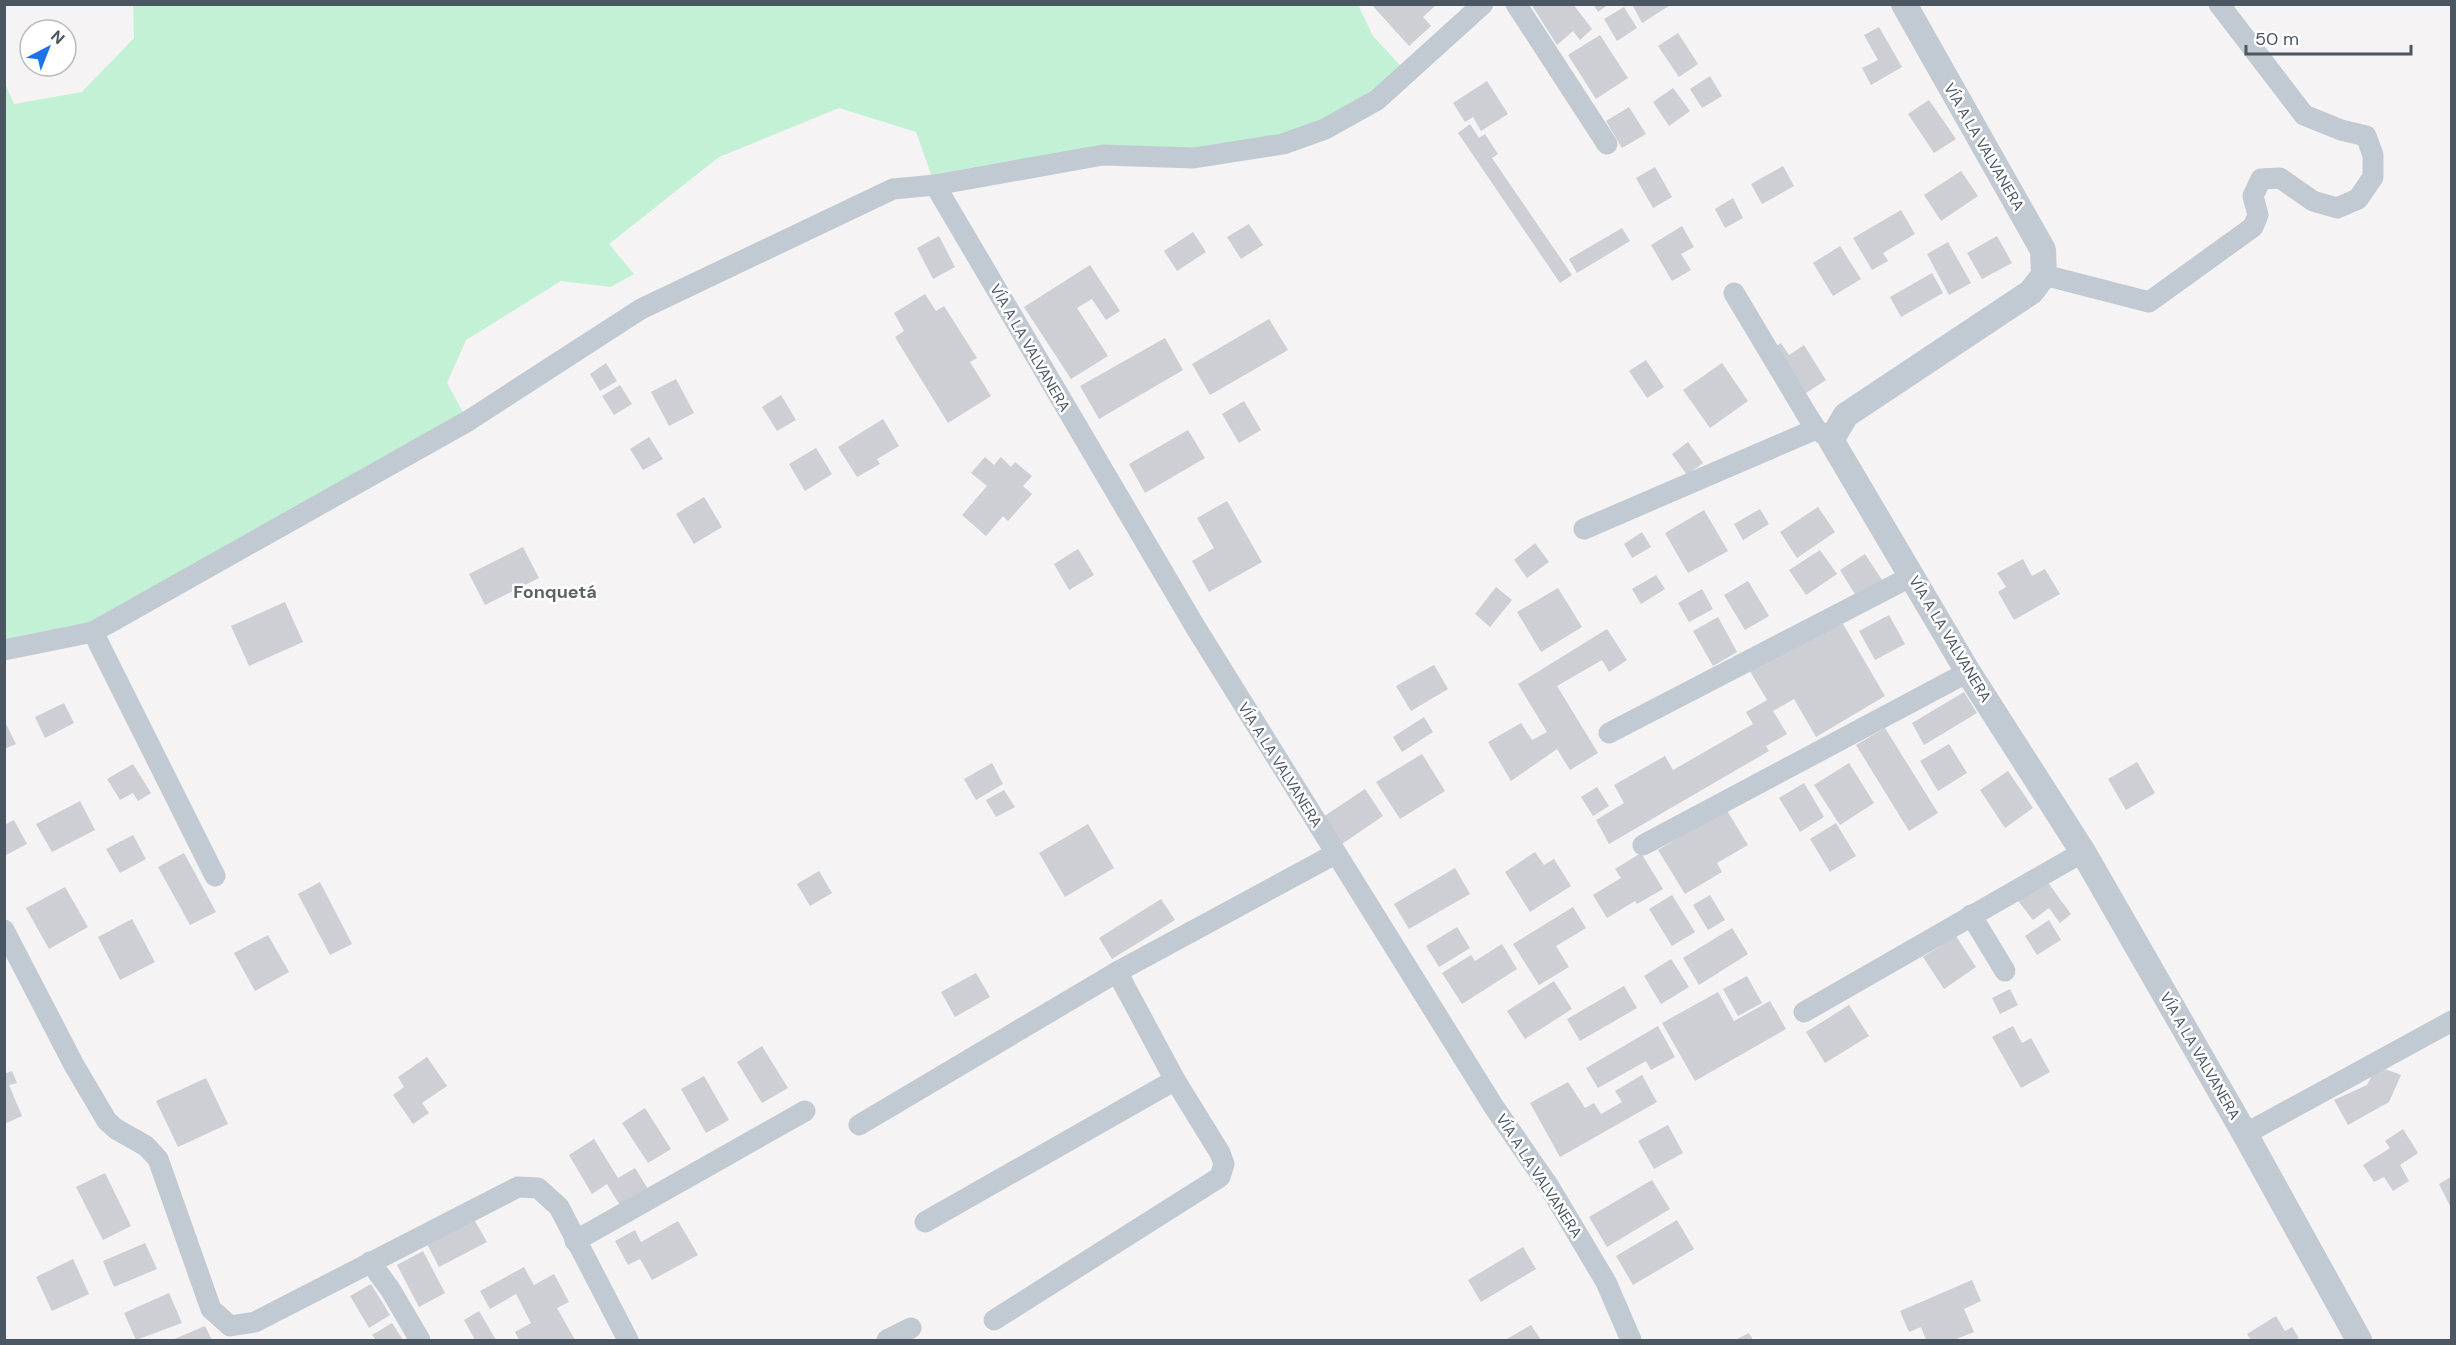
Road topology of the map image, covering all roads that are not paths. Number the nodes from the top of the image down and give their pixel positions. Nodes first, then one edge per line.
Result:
1 (1483, 4) edge
2 (1516, 4) edge
3 (1904, 4) edge
4 (2219, 4) edge
5 (1607, 144) dead end
6 (935, 185) junction
7 (2044, 275) junction
8 (1734, 293) dead end
9 (1824, 435) junction
10 (1584, 530) dead end
11 (1912, 576) junction
12 (93, 632) junction
13 (4, 650) edge
14 (1968, 672) junction
15 (1610, 733) dead end
16 (1643, 845) dead end
17 (2082, 852) junction
18 (1335, 854) junction
19 (215, 876) dead end
20 (1971, 915) junction
21 (4, 930) edge
22 (1117, 972) junction
23 (2005, 972) dead end
24 (1804, 1012) dead end
25 (2451, 1021) edge
26 (1175, 1080) junction
27 (805, 1111) dead end
28 (859, 1125) dead end
29 (2244, 1134) junction
30 (926, 1222) dead end
31 (575, 1241) junction
32 (370, 1262) junction
33 (994, 1320) dead end
34 (911, 1328) dead end
35 (231, 1333) edge
36 (420, 1341) edge
37 (628, 1341) edge
38 (887, 1341) edge
39 (1631, 1341) edge
40 (2360, 1341) edge

1 - 6 street
2 - 5 street
3 - 7 street, VÍA A LA VALVANERA
4 - 7 street
6 - 12 street
6 - 18 street, VÍA A LA VALVANERA
7 - 9 street
8 - 9 street
9 - 10 street
9 - 11 street, VÍA A LA VALVANERA
11 - 14 street, VÍA A LA VALVANERA
11 - 15 street
12 - 13 street
12 - 19 street
14 - 16 street
14 - 17 street, VÍA A LA VALVANERA
17 - 20 street
17 - 29 street, VÍA A LA VALVANERA
18 - 22 street
18 - 39 street, VÍA A LA VALVANERA
20 - 23 street
20 - 24 street
21 - 35 street
22 - 26 street
22 - 28 street
25 - 29 street
26 - 30 street
26 - 33 street
27 - 31 street
29 - 40 street, VÍA A LA VALVANERA
31 - 32 street
31 - 37 street
32 - 35 street
32 - 36 street
34 - 38 street

